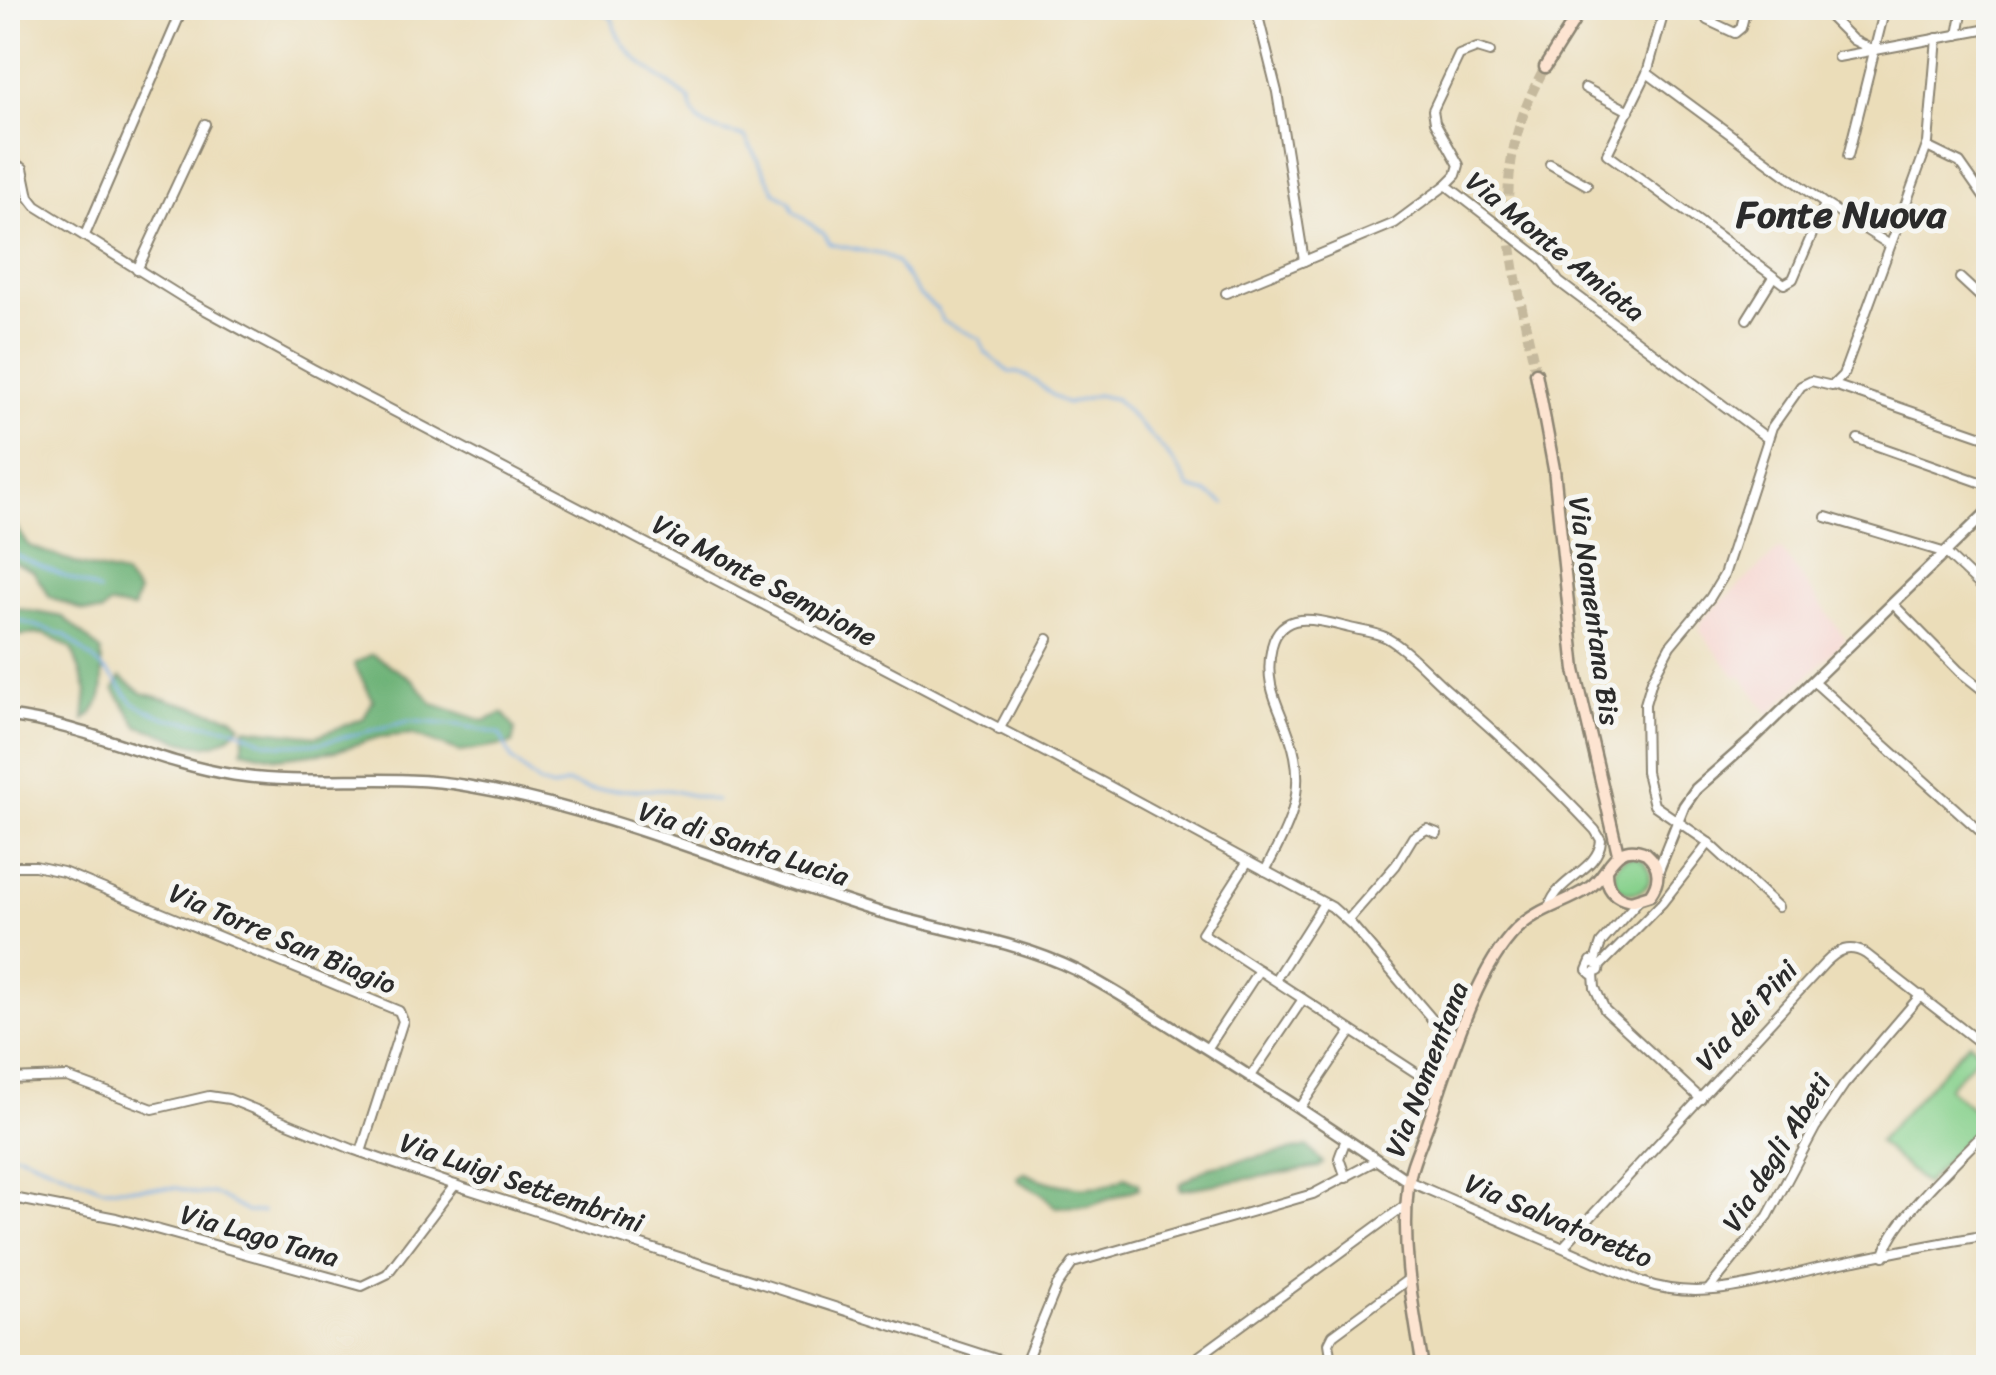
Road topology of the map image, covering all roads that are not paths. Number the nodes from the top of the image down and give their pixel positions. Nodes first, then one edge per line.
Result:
1 (184, 8) edge
2 (1256, 8) edge
3 (1582, 8) edge
4 (1665, 8) edge
5 (1746, 8) edge
6 (1822, 8) edge
7 (1884, 8) edge
8 (1962, 8) edge
9 (1707, 20) dead end
10 (1988, 29) edge
11 (1958, 34) junction
12 (1937, 38) junction
13 (1872, 50) junction
14 (1490, 52) dead end
15 (1838, 57) dead end
16 (1545, 67) tunnel mouth
17 (1647, 74) junction
18 (1585, 88) dead end
19 (1629, 111) junction
20 (206, 124) dead end
21 (1927, 147) junction
22 (1848, 156) dead end
23 (8, 160) edge
24 (1550, 164) dead end
25 (1446, 185) junction
26 (1587, 185) dead end
27 (1988, 203) edge
28 (1825, 204) junction
29 (85, 235) junction
30 (1890, 244) junction
31 (1304, 260) junction
32 (138, 270) junction
33 (1773, 276) junction
34 (1960, 278) dead end
35 (1226, 293) dead end
36 (1988, 304) edge
37 (1747, 319) dead end
38 (1536, 373) tunnel mouth
39 (1834, 385) junction
40 (1767, 438) junction
41 (1988, 438) edge
42 (1858, 439) dead end
43 (1988, 485) edge
44 (1988, 511) edge
45 (1826, 517) dead end
46 (1946, 553) junction
47 (1988, 593) edge
48 (1892, 604) junction
49 (1048, 639) dead end
50 (1814, 681) junction
51 (1988, 694) edge
52 (8, 716) edge
53 (999, 730) junction
54 (1678, 824) junction
55 (1436, 833) dead end
56 (1988, 838) edge
57 (1709, 843) junction
58 (1670, 845) junction
59 (1618, 853) junction
60 (1646, 853) junction
61 (1248, 861) junction
62 (8, 866) edge
63 (1265, 870) junction
64 (1606, 871) junction
65 (1658, 871) junction
66 (1580, 894) junction
67 (1615, 895) junction
68 (1638, 900) junction
69 (1324, 903) junction
70 (1550, 905) junction
71 (1778, 907) dead end
72 (1348, 920) junction
73 (1617, 921) junction
74 (1596, 967) junction
75 (1259, 970) junction
76 (1274, 980) junction
77 (1921, 995) junction
78 (1303, 999) junction
79 (1352, 1031) junction
80 (1454, 1046) junction
81 (1207, 1049) junction
82 (1988, 1049) edge
83 (1251, 1076) junction
84 (8, 1079) edge
85 (1440, 1089) junction
86 (1701, 1099) junction
87 (1300, 1108) junction
88 (1988, 1129) edge
89 (1346, 1139) junction
90 (361, 1152) junction
91 (1378, 1160) junction
92 (1346, 1178) junction
93 (1408, 1181) junction
94 (456, 1185) junction
95 (8, 1197) edge
96 (1407, 1204) junction
97 (1988, 1234) edge
98 (1563, 1247) junction
99 (1884, 1256) junction
100 (1410, 1278) junction
101 (1709, 1289) junction
102 (1023, 1367) edge
103 (1183, 1368) edge
104 (1333, 1368) edge
105 (1423, 1368) edge

1 - 29 street
2 - 31 street
3 - 16 main road
4 - 17 street
5 - 9 street
6 - 13 street
7 - 13 street
8 - 11 street
10 - 11 street
11 - 12 street
12 - 13 street
12 - 21 street
13 - 15 street
13 - 22 street
14 - 25 street
17 - 19 street
17 - 28 street
18 - 19 street
19 - 33 street
20 - 32 street
21 - 27 street
21 - 30 street
23 - 29 street, Via Monte Sempione
24 - 26 street
25 - 31 street, Via Monte Amiata
25 - 40 street, Via Monte Amiata
28 - 30 street
28 - 33 street
29 - 32 street, Via Monte Sempione
30 - 39 street
31 - 35 street, Via Monte Amiata
32 - 53 street, Via Monte Sempione
33 - 37 street
34 - 36 street
38 - 59 main road, Via Nomentana Bis
39 - 40 street
39 - 41 street
40 - 54 street
42 - 43 street
44 - 46 street
45 - 46 street
46 - 47 street
46 - 48 street
48 - 50 street
48 - 51 street
49 - 53 street
50 - 54 street
50 - 56 street
52 - 81 street, Via di Santa Lucia
53 - 61 street, Via Monte Sempione
54 - 57 street
54 - 58 street
55 - 72 street
57 - 71 street
57 - 74 street
58 - 60 street
58 - 65 street
59 - 60 main road
59 - 64 main road
60 - 65 main road
61 - 63 street, Via Monte Sempione
61 - 75 street
62 - 90 street, Via Torre San Biagio
63 - 69 street, Via Monte Sempione
63 - 70 street
64 - 66 main road, Via Nomentana
64 - 67 main road
65 - 68 main road
66 - 67 main road, Via Nomentana
66 - 70 main road, Via Nomentana
67 - 68 main road
67 - 73 street
68 - 73 street
69 - 72 street, Via Monte Sempione
69 - 76 street
70 - 80 main road, Via Nomentana
72 - 80 street, Via Monte Sempione
73 - 74 street
74 - 86 street
75 - 76 street
75 - 81 street
76 - 78 street
77 - 82 street, Via dei Pini
77 - 86 street, Via dei Pini
77 - 101 street, Via degli Abeti
78 - 79 street
78 - 83 street
79 - 85 street
79 - 87 street
80 - 85 main road, Via Nomentana
81 - 83 street, Via di Santa Lucia
83 - 87 street, Via di Santa Lucia
84 - 90 street, Via Luigi Settembrini
85 - 93 main road, Via Nomentana
86 - 98 street, Via dei Pini
87 - 89 street, Via di Santa Lucia
88 - 99 street
89 - 91 street, Via di Santa Lucia
89 - 92 street
90 - 94 street, Via Luigi Settembrini
91 - 92 street
91 - 93 street, Via di Santa Lucia
92 - 102 street
93 - 96 main road, Via Nomentana
93 - 98 street, Via Salvatoretto
94 - 95 street, Via Lago Tana
94 - 102 street, Via Luigi Settembrini
96 - 100 main road, Via Nomentana
96 - 103 street
97 - 99 street, Via Salvatoretto
98 - 101 street, Via Salvatoretto
99 - 101 street, Via Salvatoretto
100 - 104 street
100 - 105 main road, Via Nomentana

